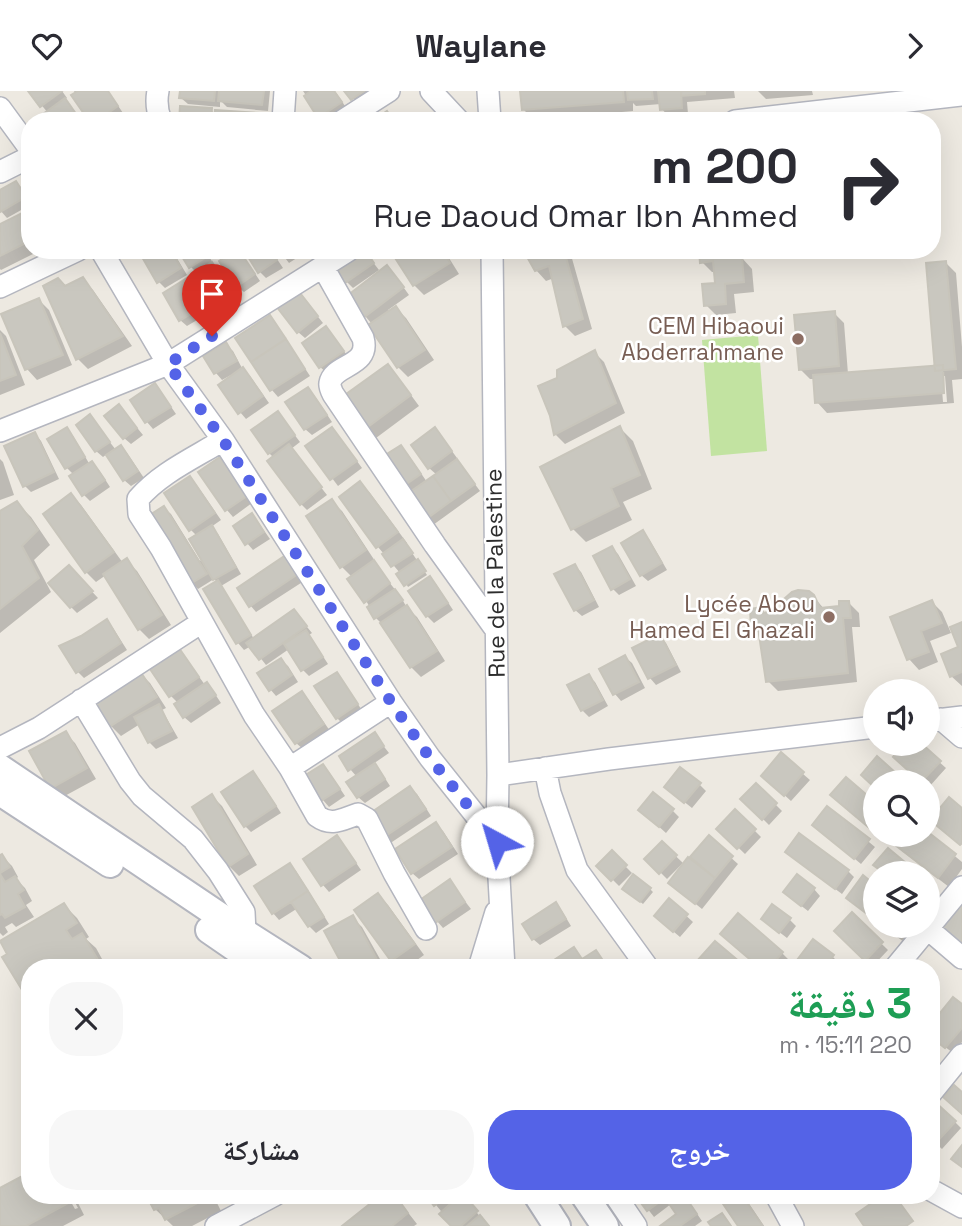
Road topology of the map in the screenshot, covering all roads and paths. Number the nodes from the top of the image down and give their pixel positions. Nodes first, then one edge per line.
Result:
1 (158, 91) edge
2 (285, 91) edge
3 (390, 91) edge
4 (431, 91) edge
5 (488, 91) edge
6 (962, 95) edge
7 (874, 98) edge
8 (0, 108) edge
9 (159, 112) edge
10 (284, 112) edge
11 (356, 112) edge
12 (451, 112) edge
13 (489, 112) edge
14 (789, 112) edge
15 (21, 137) edge
16 (21, 162) edge
17 (0, 172) edge
18 (60, 259) edge
19 (106, 259) edge
20 (335, 259) edge
21 (492, 259) edge
22 (323, 267) junction
23 (0, 288) edge
24 (168, 364) junction
25 (0, 431) edge
26 (223, 440) junction
27 (202, 622) junction
28 (496, 630) junction
29 (81, 700) junction
30 (391, 702) junction
31 (943, 719) edge
32 (863, 728) edge
33 (962, 737) edge
34 (0, 747) edge
35 (0, 768) edge
36 (289, 768) junction
37 (545, 768) junction
38 (498, 775) junction
39 (0, 792) edge
40 (497, 842) junction
41 (962, 887) edge
42 (501, 896) junction
43 (940, 914) edge
44 (426, 929) dead end
45 (245, 933) junction
46 (920, 938) edge
47 (939, 938) edge
48 (962, 958) edge
49 (251, 959) edge
50 (286, 959) edge
51 (482, 959) edge
52 (504, 959) edge
53 (642, 959) edge
54 (903, 959) edge
55 (962, 1055) edge
56 (940, 1082) edge
57 (940, 1195) edge
58 (258, 1204) edge
59 (543, 1204) edge
60 (590, 1204) edge
61 (621, 1204) edge
62 (781, 1204) edge
63 (962, 1207) edge
64 (216, 1226) edge
65 (557, 1226) edge
66 (605, 1226) edge
67 (636, 1226) edge
68 (793, 1226) edge

1 - 9 street
2 - 10 street
3 - 11 street
4 - 12 street
5 - 13 street
6 - 7 street
7 - 14 street
8 - 15 street
16 - 17 street
18 - 23 street
19 - 24 street
20 - 22 street
21 - 28 street, Rue de la Palestine
22 - 24 street
22 - 28 street
24 - 25 street
24 - 26 street
26 - 27 street
26 - 30 street
27 - 29 street
27 - 36 street
28 - 38 street, Rue de la Palestine
29 - 34 street
29 - 45 street
30 - 36 street
30 - 40 street
31 - 33 street
32 - 37 street
35 - 45 street
36 - 44 street
37 - 38 street
37 - 53 street
38 - 40 street, Rue de la Palestine
39 - 49 street
40 - 42 street, Rue de la Palestine
41 - 43 street
42 - 51 street
42 - 52 street, Rue de la Palestine
45 - 50 street
46 - 54 street
47 - 48 street
55 - 56 street
57 - 63 street
58 - 64 street
59 - 65 street
60 - 66 street
61 - 67 street
62 - 68 street

